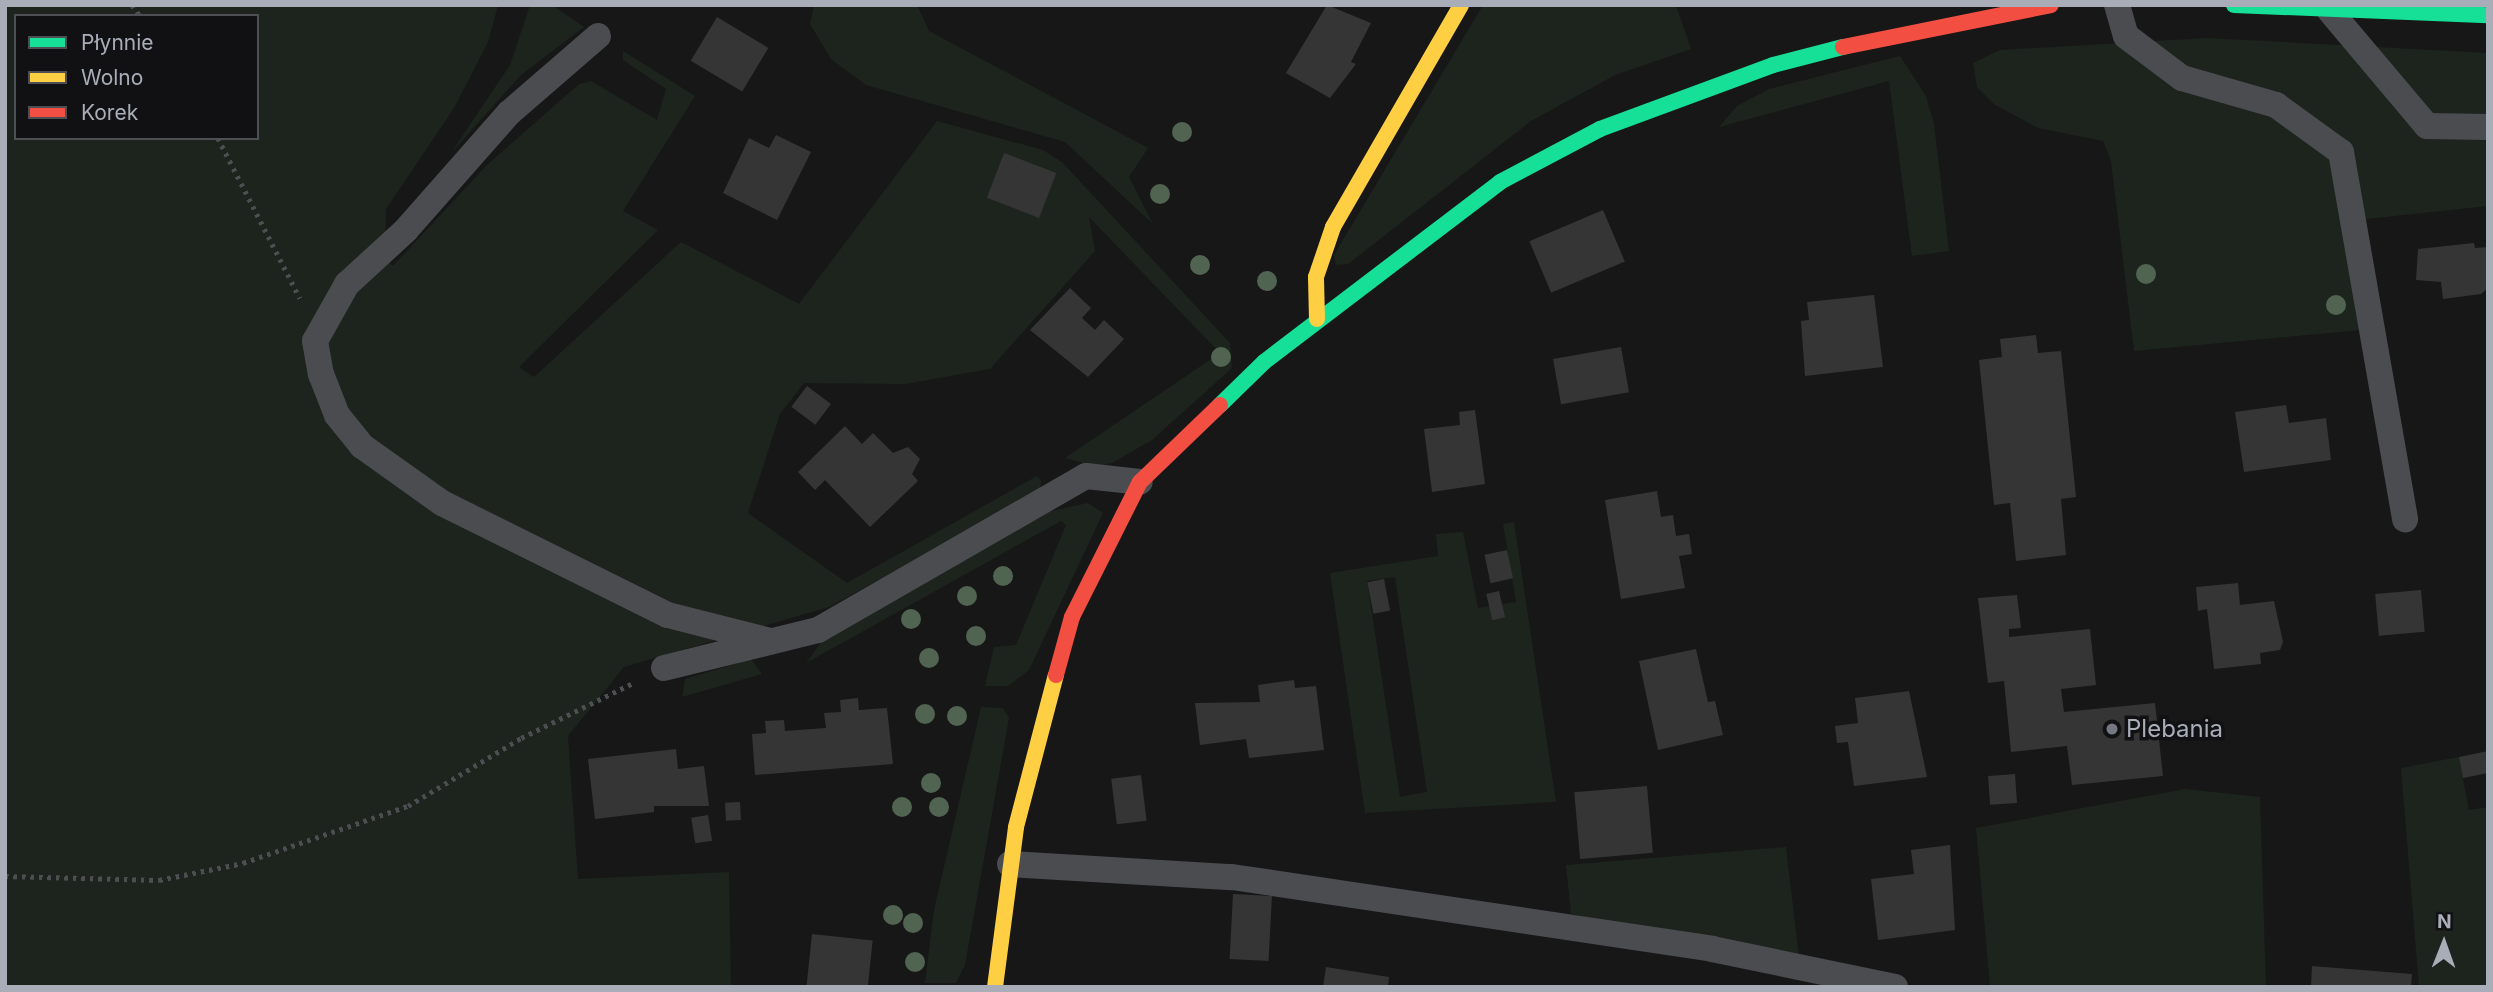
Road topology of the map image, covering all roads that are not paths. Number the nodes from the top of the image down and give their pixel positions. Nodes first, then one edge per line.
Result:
1 (1461, 5) edge
2 (2051, 5) edge
3 (2118, 5) edge
4 (2234, 5) edge
5 (1993, 9) edge
6 (2330, 11) junction
7 (2488, 15) edge
8 (598, 36) dead end
9 (2488, 128) edge
10 (1317, 319) junction
11 (1139, 482) junction
12 (2405, 519) dead end
13 (770, 641) junction
14 (664, 668) road end
15 (1010, 864) junction
16 (995, 987) edge
17 (1895, 987) edge

1 - 10 street
2 - 5 street
3 - 12 lane
4 - 6 street
5 - 10 street
6 - 7 street
6 - 9 lane
8 - 13 lane
10 - 11 street
11 - 13 lane
11 - 15 street
13 - 14 lane
15 - 16 street
15 - 17 lane

